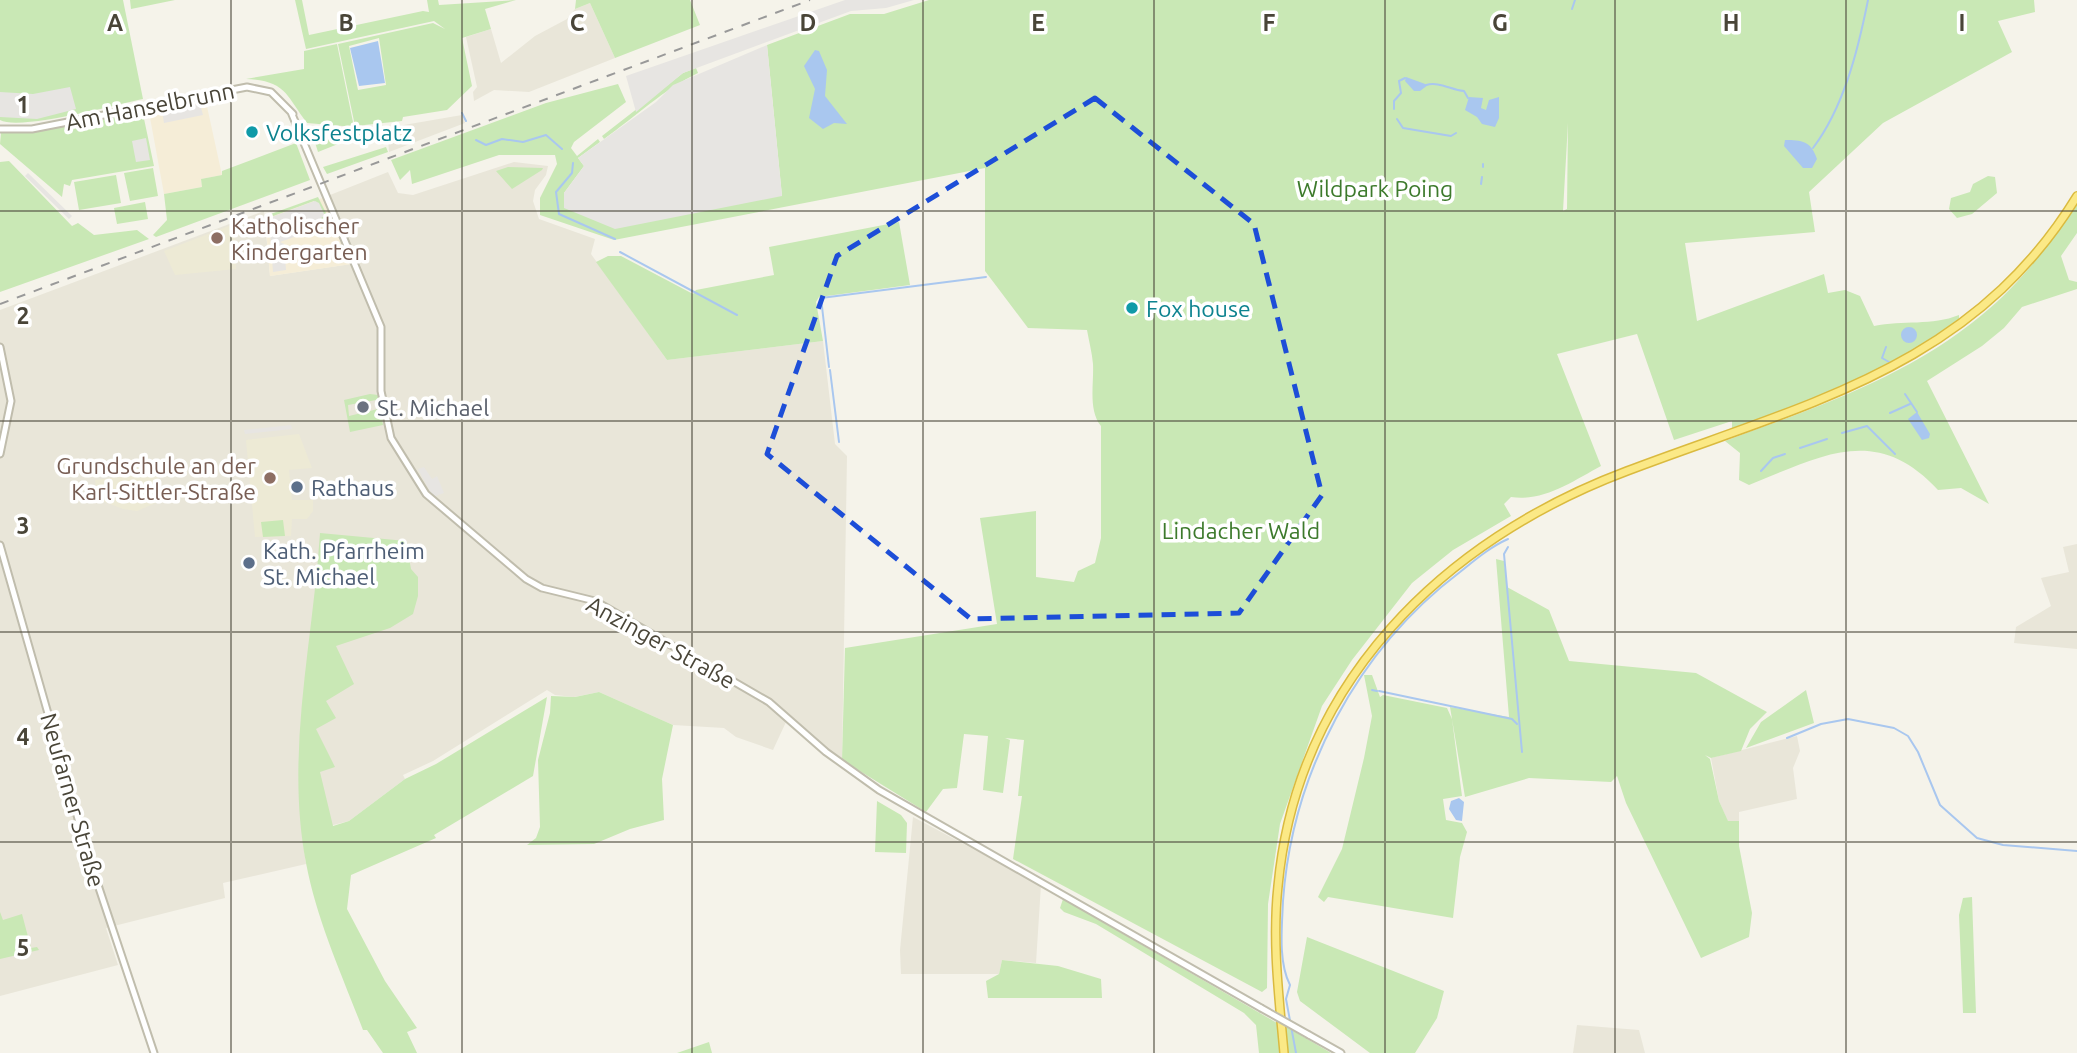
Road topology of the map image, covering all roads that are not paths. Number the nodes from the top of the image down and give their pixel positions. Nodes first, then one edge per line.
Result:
1 (0, 130) edge
2 (2077, 196) edge
3 (0, 347) edge
4 (382, 354) joint
5 (0, 454) edge
6 (0, 545) edge
7 (154, 1053) edge
8 (1284, 1053) edge
9 (1340, 1053) edge

1 - 4 street, Am Hanselbrunn
2 - 8 highway
3 - 5 street
4 - 9 street, Anzinger Straße, bridge
6 - 7 street, Neufarner Straße

